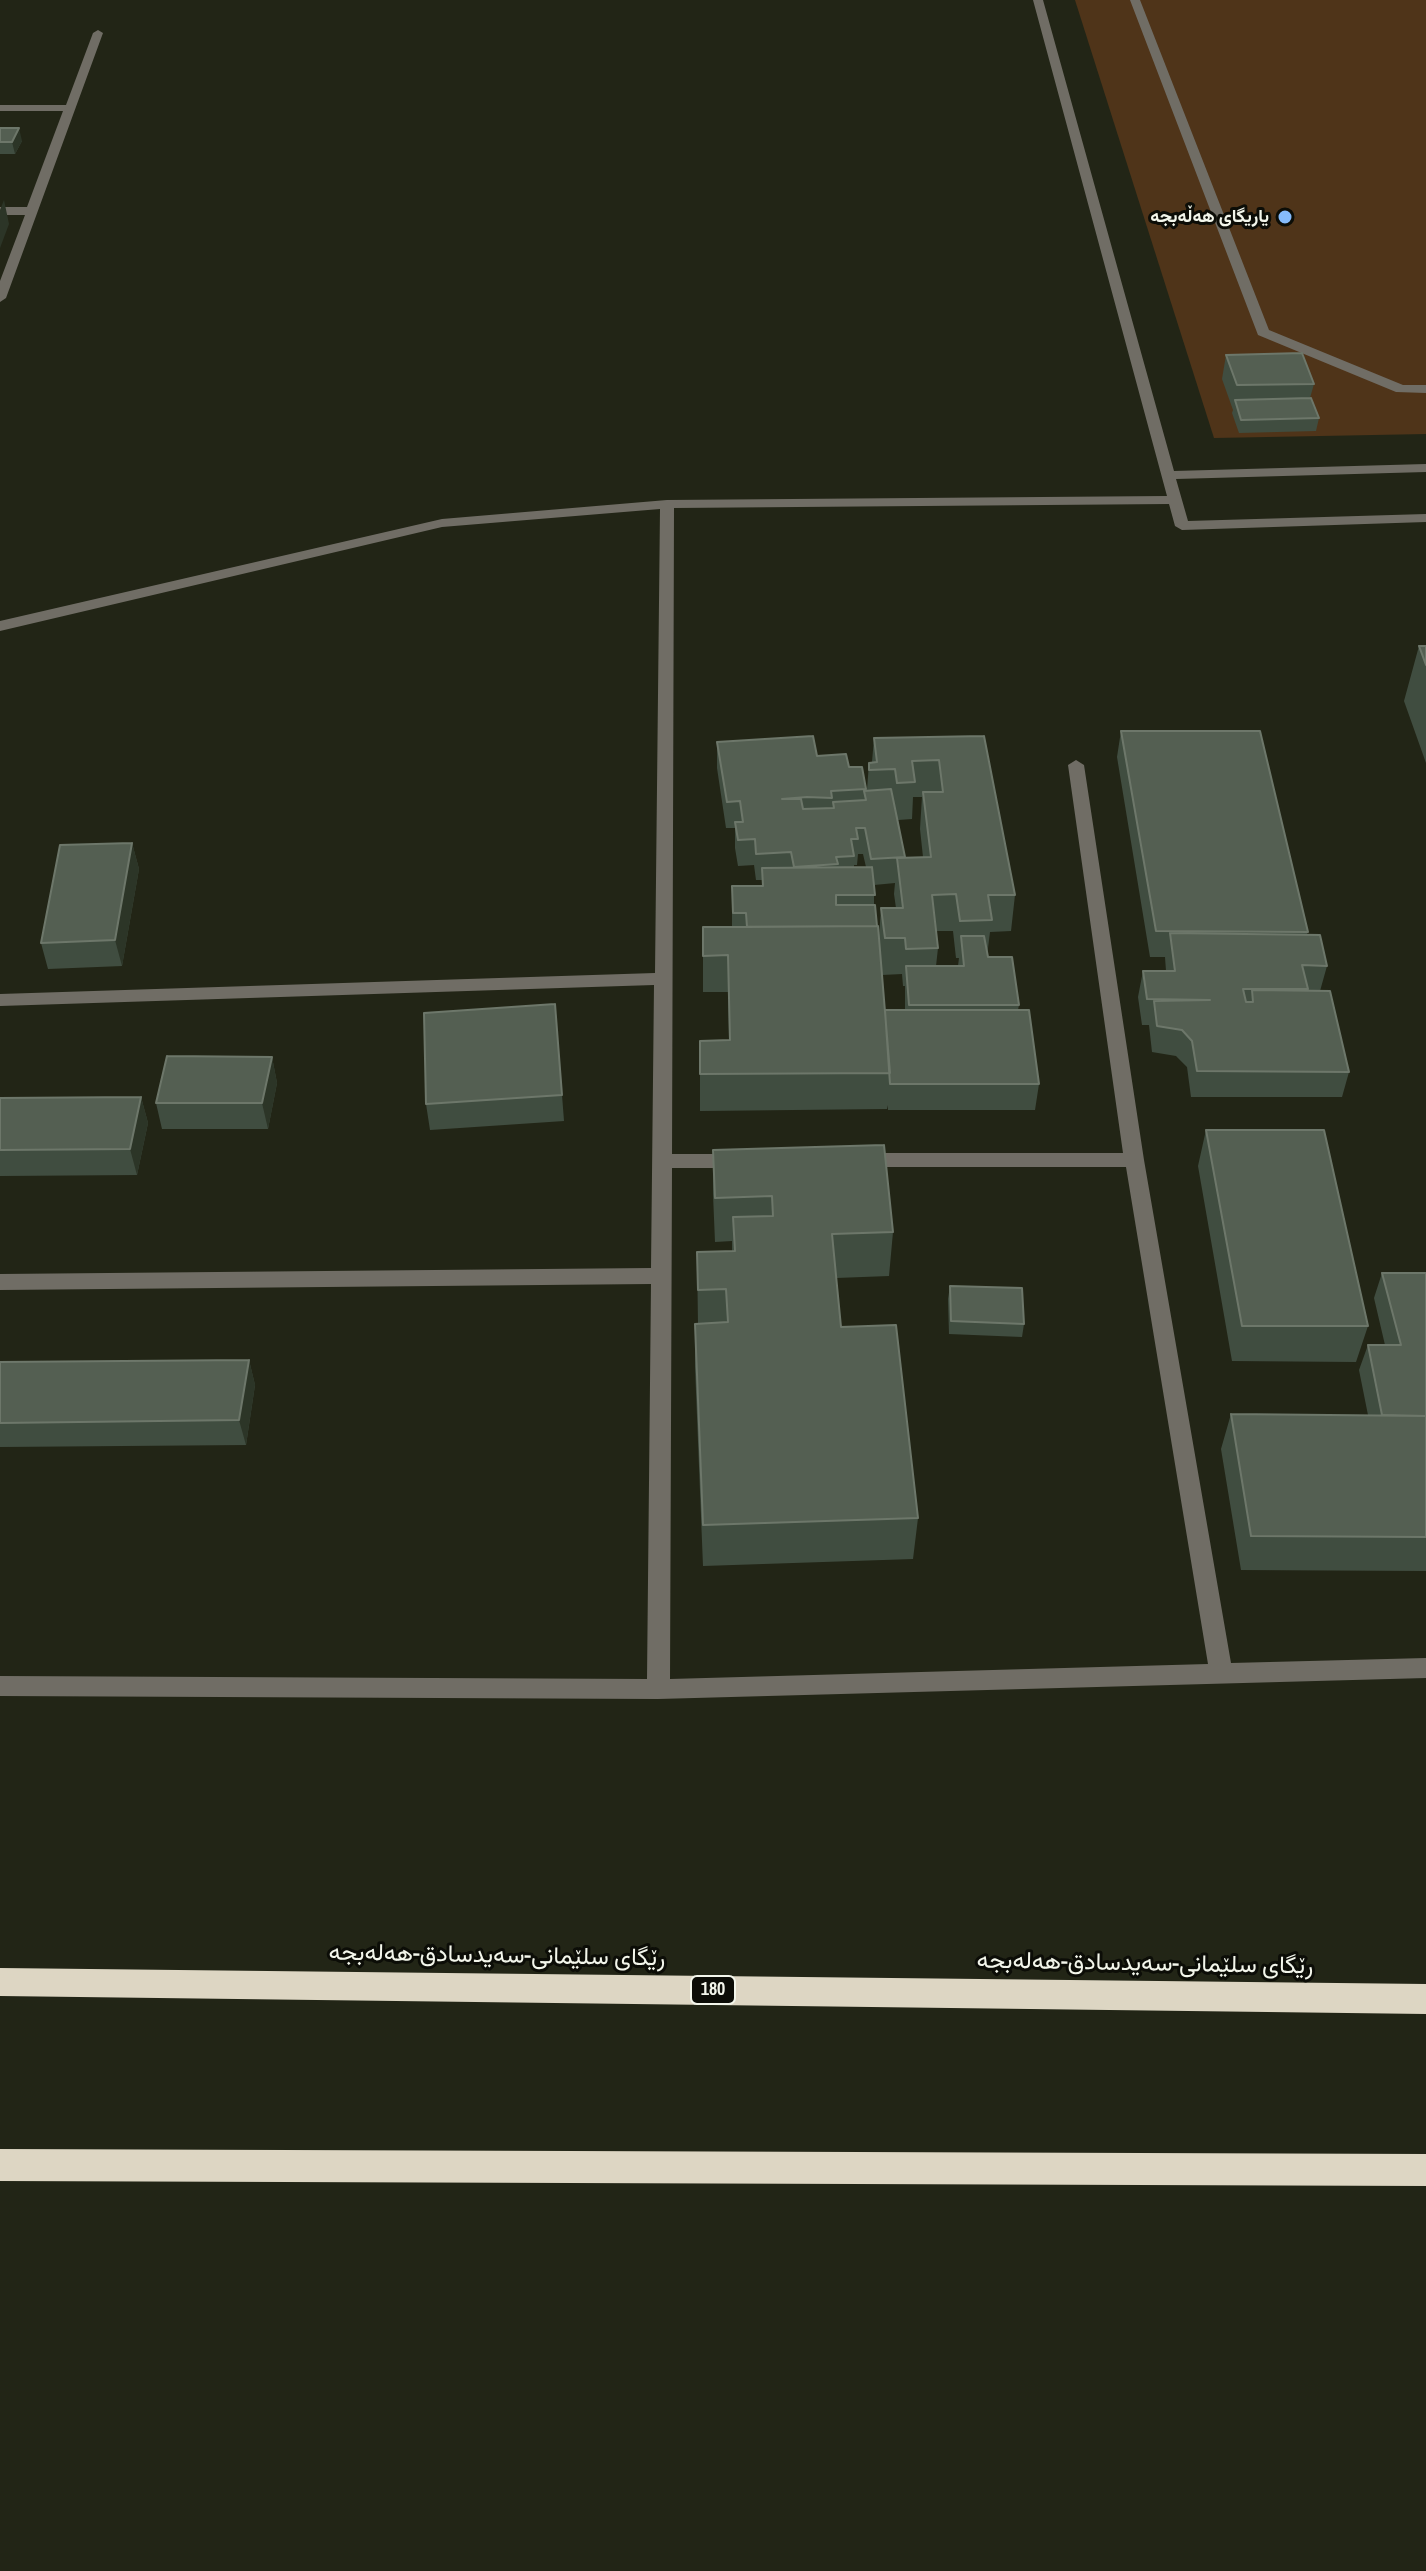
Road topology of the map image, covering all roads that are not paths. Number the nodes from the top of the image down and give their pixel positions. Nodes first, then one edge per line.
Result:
1 (1038, 0) edge
2 (1135, 0) edge
3 (98, 33) dead end
4 (0, 108) edge
5 (68, 108) junction
6 (0, 211) edge
7 (31, 211) junction
8 (0, 298) edge
9 (1426, 389) edge
10 (1426, 468) edge
11 (1168, 475) junction
12 (1175, 500) junction
13 (667, 504) junction
14 (1426, 518) edge
15 (0, 626) edge
16 (1076, 765) dead end
17 (664, 979) junction
18 (0, 1000) edge
19 (1134, 1160) junction
20 (662, 1161) junction
21 (757, 1161) edge
22 (835, 1161) edge
23 (661, 1276) junction
24 (0, 1282) edge
25 (1426, 1668) edge
26 (1221, 1672) junction
27 (0, 1686) edge
28 (658, 1689) junction
29 (0, 1982) edge
30 (1426, 1999) edge
31 (0, 2165) edge
32 (1426, 2170) edge

1 - 11 street
2 - 9 street
3 - 5 street
4 - 5 street
5 - 7 street
6 - 7 street
7 - 8 street
10 - 11 street
11 - 12 street
12 - 13 street
12 - 14 street
13 - 15 street
13 - 17 street
16 - 19 street
17 - 18 street
17 - 20 street
19 - 22 street
19 - 26 street
20 - 21 street
20 - 23 street
23 - 24 street
23 - 28 street
25 - 26 street
26 - 28 street
27 - 28 street
29 - 30 highway, رێگای سلێمانی-سەیدسادق-هەلەبجە / 180
31 - 32 highway

